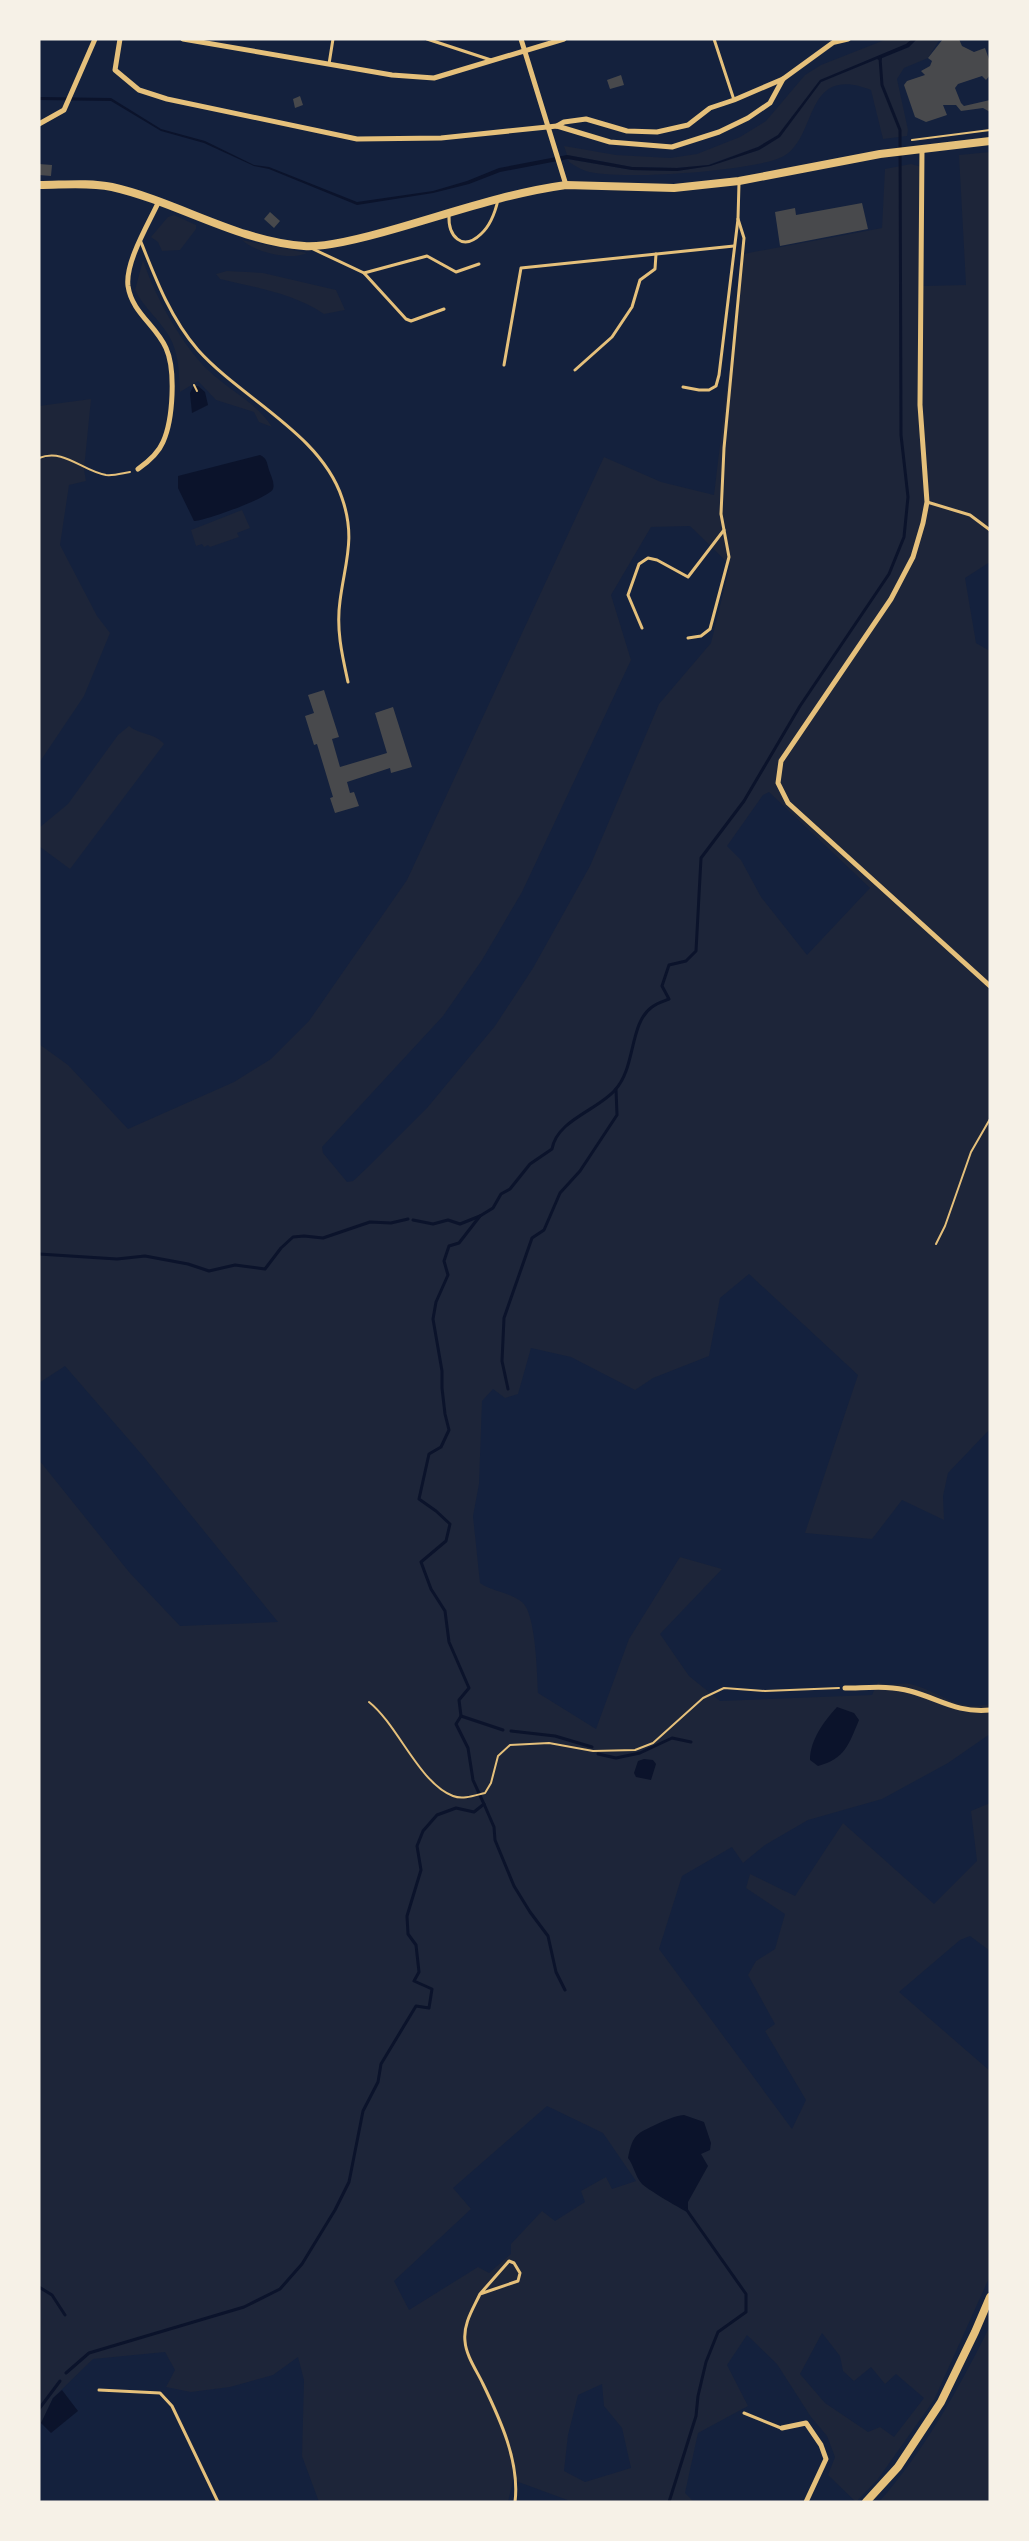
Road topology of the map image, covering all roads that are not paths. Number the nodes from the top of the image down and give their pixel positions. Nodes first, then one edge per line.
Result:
1 (94, 39) edge
2 (120, 39) edge
3 (183, 39) edge
4 (333, 39) edge
5 (427, 39) edge
6 (521, 39) edge
7 (564, 39) edge
8 (714, 39) edge
9 (848, 39) edge
10 (836, 40) edge
11 (525, 52) junction
12 (493, 61) junction
13 (329, 64) junction
14 (783, 79) junction
15 (734, 100) junction
16 (39, 124) edge
17 (548, 126) junction
18 (557, 126) junction
19 (990, 141) edge
20 (922, 148) junction
21 (739, 181) junction
22 (39, 185) edge
23 (566, 185) junction
24 (499, 198) junction
25 (159, 201) junction
26 (449, 213) junction
27 (738, 219) junction
28 (141, 242) junction
29 (305, 246) junction
30 (734, 246) junction
31 (656, 254) junction
32 (479, 264) dead end
33 (364, 273) junction
34 (444, 309) dead end
35 (504, 365) dead end
36 (575, 370) dead end
37 (683, 387) dead end
38 (138, 469) road end
39 (927, 502) junction
40 (724, 530) junction
41 (990, 530) edge
42 (642, 628) dead end
43 (688, 638) dead end
44 (348, 682) dead end
45 (990, 986) edge
46 (844, 1688) road end
47 (990, 1710) edge
48 (480, 2294) junction
49 (990, 2297) edge
50 (99, 2390) dead end
51 (744, 2413) dead end
52 (782, 2428) joint
53 (218, 2502) edge
54 (515, 2502) edge
55 (806, 2502) edge
56 (866, 2502) edge

1 - 16 street
2 - 17 street
3 - 13 street
4 - 13 lane
5 - 12 lane
6 - 11 street
7 - 11 street
8 - 15 lane
9 - 10 street
10 - 14 street
11 - 12 street
11 - 17 street
12 - 13 street
14 - 15 street
14 - 18 street
15 - 18 street
17 - 18 street
17 - 23 street
19 - 20 main road
20 - 21 main road
20 - 39 street
21 - 23 main road
21 - 27 lane
22 - 25 main road
23 - 24 main road
24 - 26 main road
24 - 26 lane
25 - 28 street
25 - 29 main road
26 - 29 main road
27 - 30 lane
27 - 40 lane
28 - 38 street
28 - 44 lane
29 - 33 lane
30 - 31 lane
30 - 37 lane
31 - 35 lane
31 - 36 lane
32 - 33 lane
33 - 34 lane
39 - 41 lane
39 - 45 street
40 - 42 lane
40 - 43 lane
46 - 47 street
48 - 48 lane
48 - 54 lane
49 - 56 main road
50 - 53 lane
51 - 52 lane
52 - 55 street

